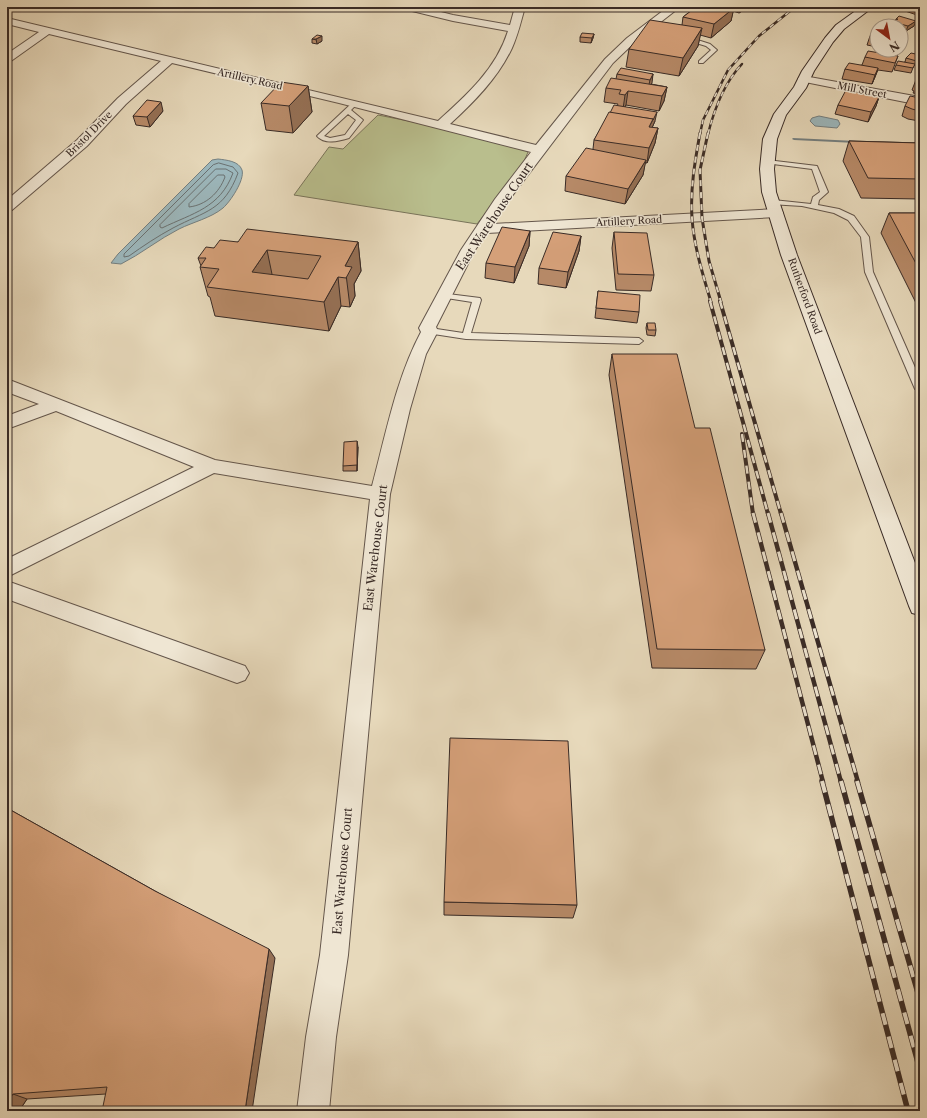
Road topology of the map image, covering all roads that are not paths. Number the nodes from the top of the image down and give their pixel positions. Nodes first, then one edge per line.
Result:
1 (408, 7) edge
2 (520, 7) edge
3 (674, 7) edge
4 (868, 7) edge
5 (7, 21) edge
6 (514, 29) junction
7 (47, 31) junction
8 (679, 36) edge
9 (7, 59) edge
10 (170, 60) junction
11 (701, 62) dead end
12 (804, 78) junction
13 (920, 101) edge
14 (351, 107) junction
15 (441, 125) junction
16 (539, 150) junction
17 (767, 162) junction
18 (7, 206) edge
19 (814, 207) junction
20 (774, 208) junction
21 (482, 228) junction
22 (443, 295) junction
23 (430, 331) junction
24 (466, 336) junction
25 (639, 341) dead end
26 (7, 385) edge
27 (920, 389) edge
28 (55, 405) junction
29 (7, 423) edge
30 (212, 466) junction
31 (380, 494) junction
32 (7, 569) edge
33 (7, 590) edge
34 (920, 606) edge
35 (237, 673) dead end
36 (314, 1111) edge

1 - 6 street
2 - 6 street
3 - 16 street, East Warehouse Court
4 - 12 street, Rutherford Road
5 - 7 street, Artillery Road
6 - 15 street
7 - 9 street
7 - 10 street, Artillery Road
8 - 11 lane
10 - 14 street, Artillery Road
10 - 18 street, Bristol Drive
12 - 13 street, Mill Street
12 - 17 street, Rutherford Road
14 - 14 lane
14 - 15 street, Artillery Road
15 - 16 street, Artillery Road
16 - 21 street, East Warehouse Court
17 - 19 lane
17 - 20 street, Rutherford Road
19 - 20 lane
19 - 27 lane
20 - 21 street, Artillery Road
20 - 34 street, Rutherford Road
21 - 22 street, East Warehouse Court
22 - 23 street, East Warehouse Court
22 - 24 lane
23 - 24 lane
23 - 31 street, East Warehouse Court
24 - 25 lane
26 - 28 street
28 - 29 street
28 - 30 street
30 - 31 street
30 - 32 street
31 - 36 street, East Warehouse Court
33 - 35 street

